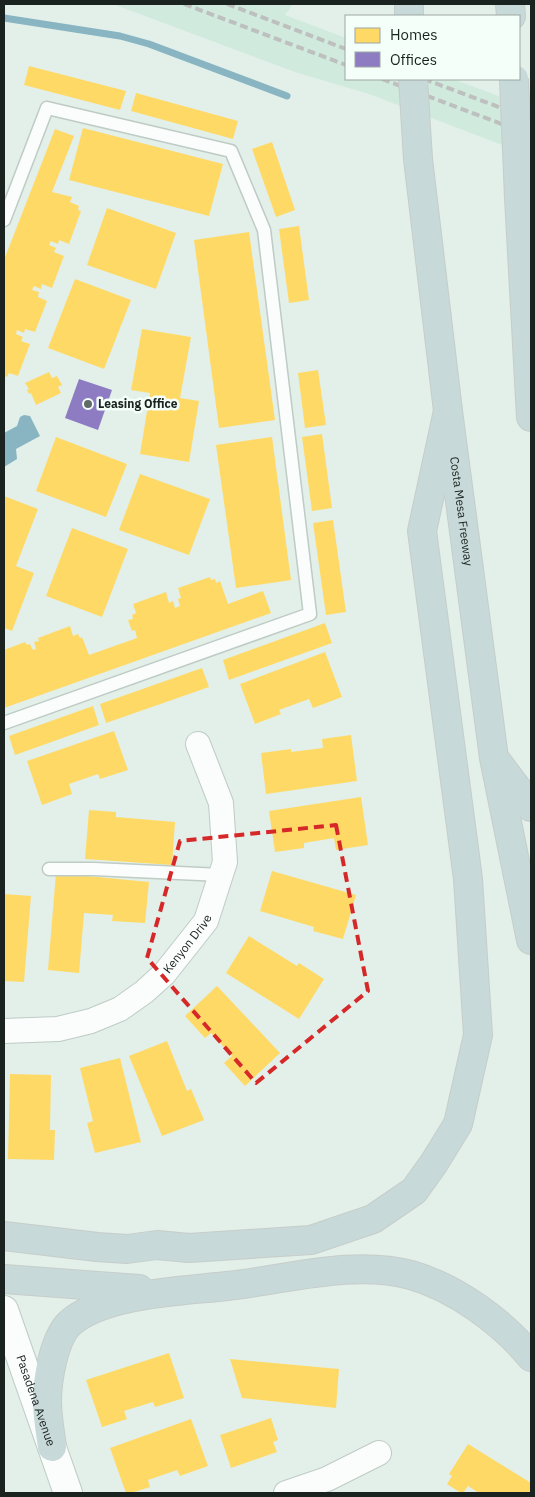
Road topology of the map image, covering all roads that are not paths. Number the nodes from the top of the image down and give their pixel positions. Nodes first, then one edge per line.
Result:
1 (413, 80) edge
2 (514, 80) edge
3 (4, 220) edge
4 (448, 411) junction
5 (531, 417) edge
6 (4, 723) edge
7 (198, 744) dead end
8 (494, 758) junction
9 (531, 807) edge
10 (48, 869) dead end
11 (221, 875) junction
12 (531, 940) edge
13 (4, 1031) edge
14 (4, 1236) edge
15 (4, 1278) edge
16 (166, 1292) junction
17 (4, 1310) edge
18 (531, 1357) edge
19 (52, 1447) junction
20 (379, 1453) dead end
21 (68, 1493) edge
22 (286, 1493) edge

1 - 4 highway, Costa Mesa Freeway, bridge
2 - 5 highway, bridge
3 - 6 lane
4 - 8 highway, Costa Mesa Freeway
4 - 14 highway
7 - 11 street, Kenyon Drive
8 - 9 highway
8 - 12 highway, Costa Mesa Freeway
10 - 11 lane
11 - 13 street, Kenyon Drive
15 - 16 highway
16 - 18 highway
16 - 19 highway
17 - 19 main road, Pasadena Avenue
19 - 21 main road, Pasadena Avenue
20 - 22 street

